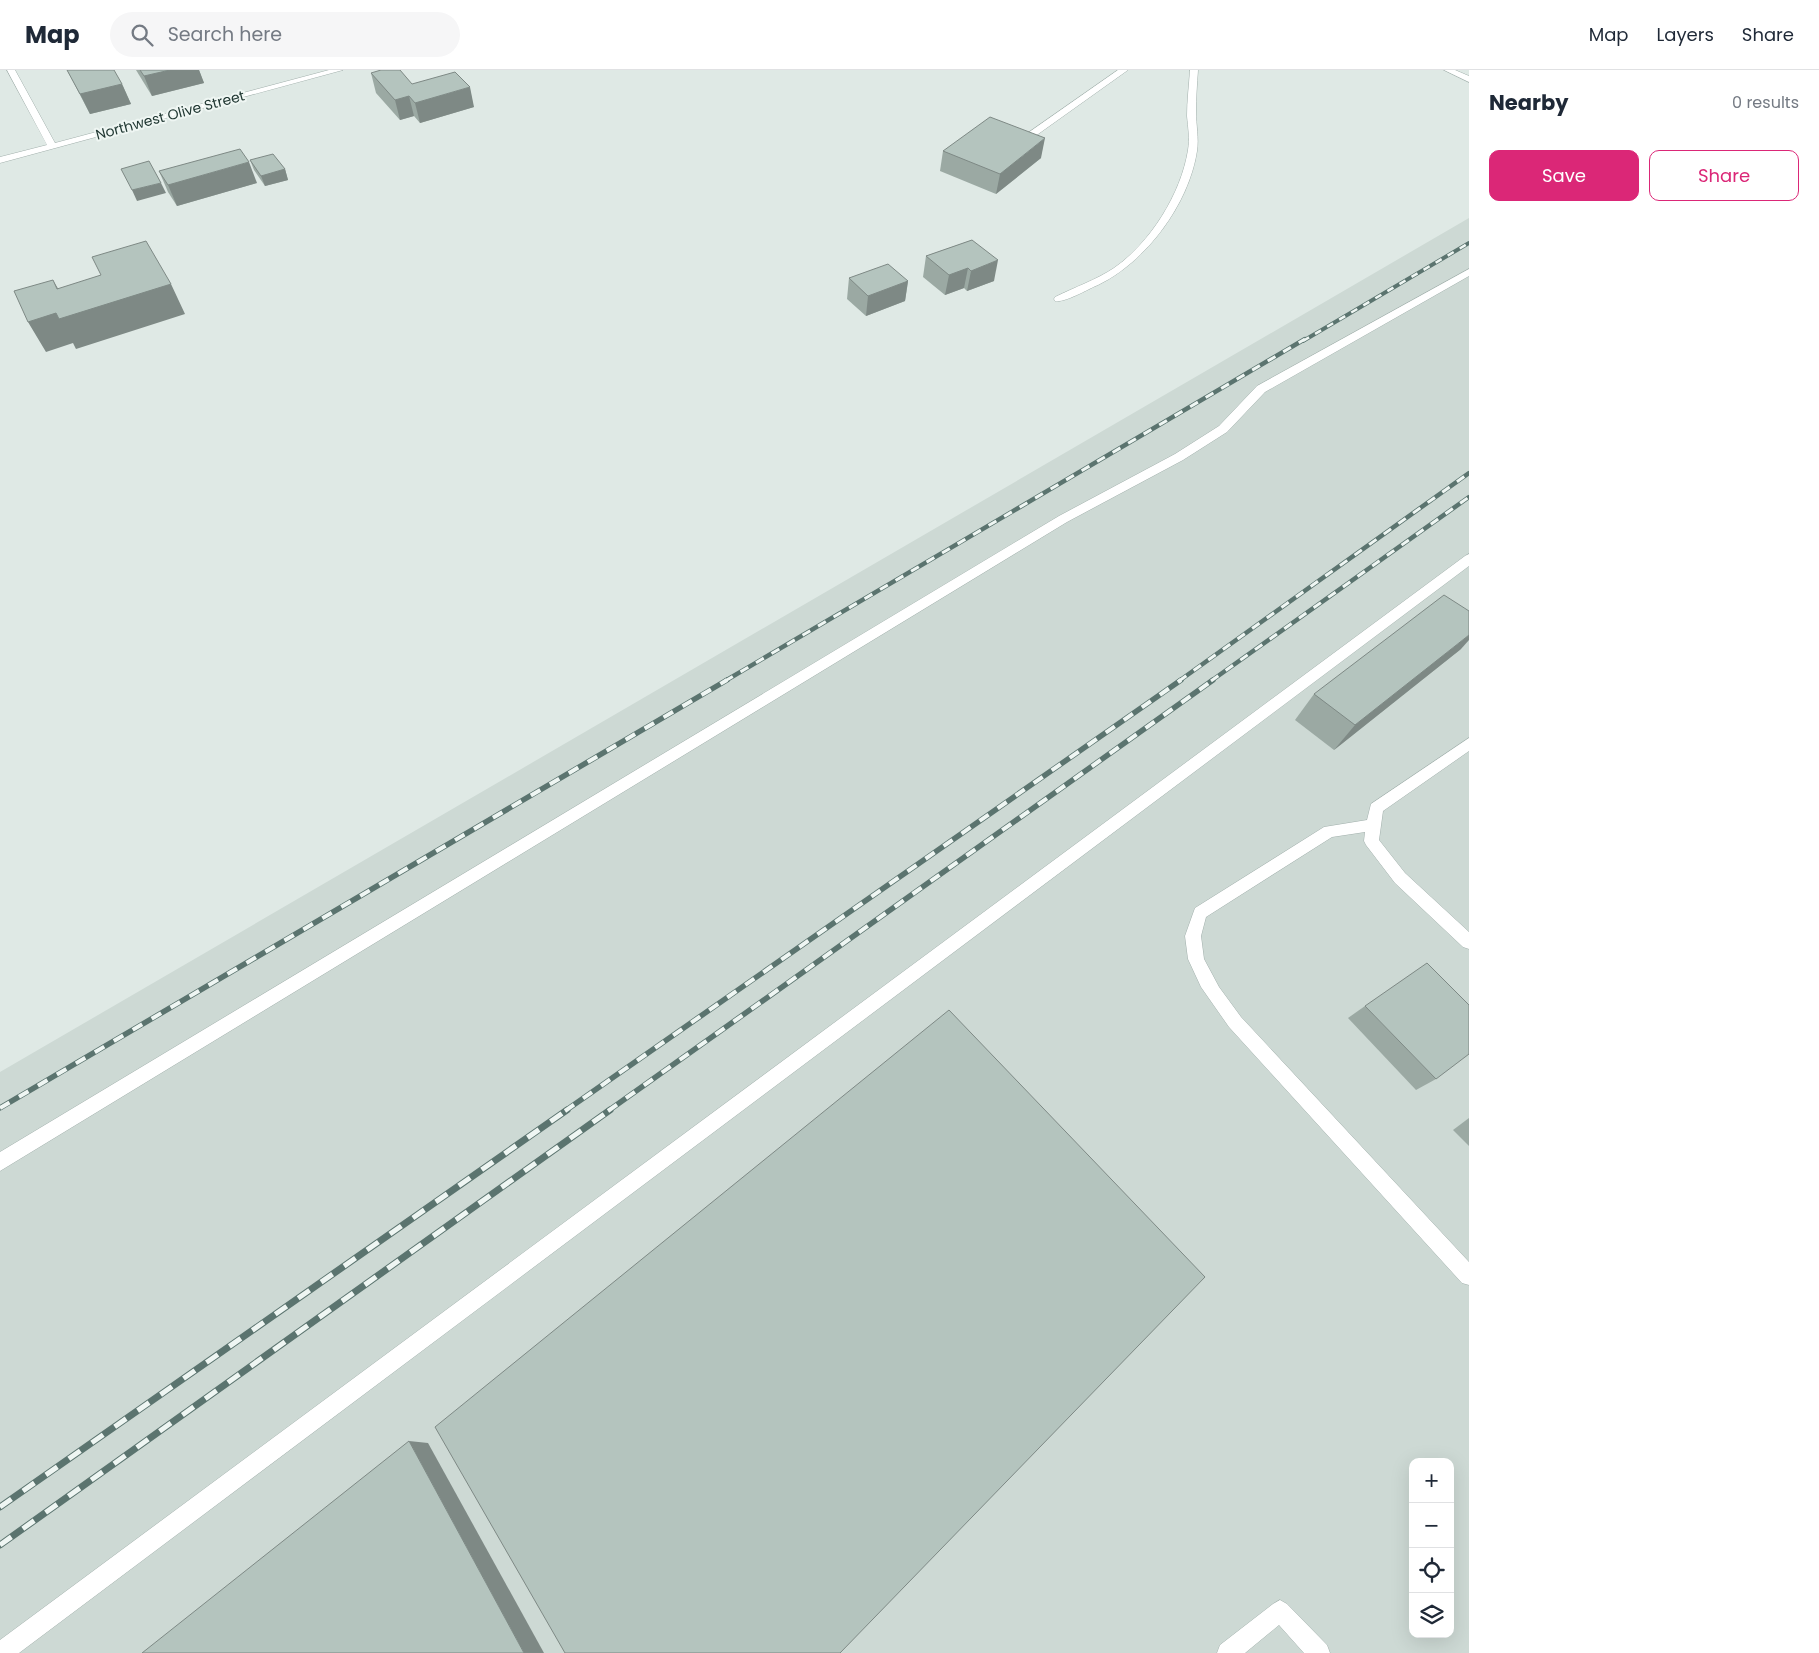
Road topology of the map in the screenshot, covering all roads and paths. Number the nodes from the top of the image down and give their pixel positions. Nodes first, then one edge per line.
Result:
1 (11, 70) edge
2 (339, 70) edge
3 (1124, 70) edge
4 (1194, 70) edge
5 (1448, 70) edge
6 (1469, 79) edge
7 (1031, 135) edge
8 (52, 146) junction
9 (0, 160) edge
10 (1469, 272) edge
11 (1059, 298) dead end
12 (1469, 559) edge
13 (1469, 744) edge
14 (1373, 826) junction
15 (1469, 942) edge
16 (0, 1162) edge
17 (1469, 1276) edge
18 (1, 1653) edge
19 (1228, 1653) edge
20 (1319, 1653) edge

1 - 8 street
2 - 8 street, Northwest Olive Street
3 - 7 street
4 - 11 street
5 - 6 street
8 - 9 street, Northwest Olive Street
10 - 16 street
12 - 18 street
13 - 14 street
14 - 15 street
14 - 17 street
19 - 20 street

